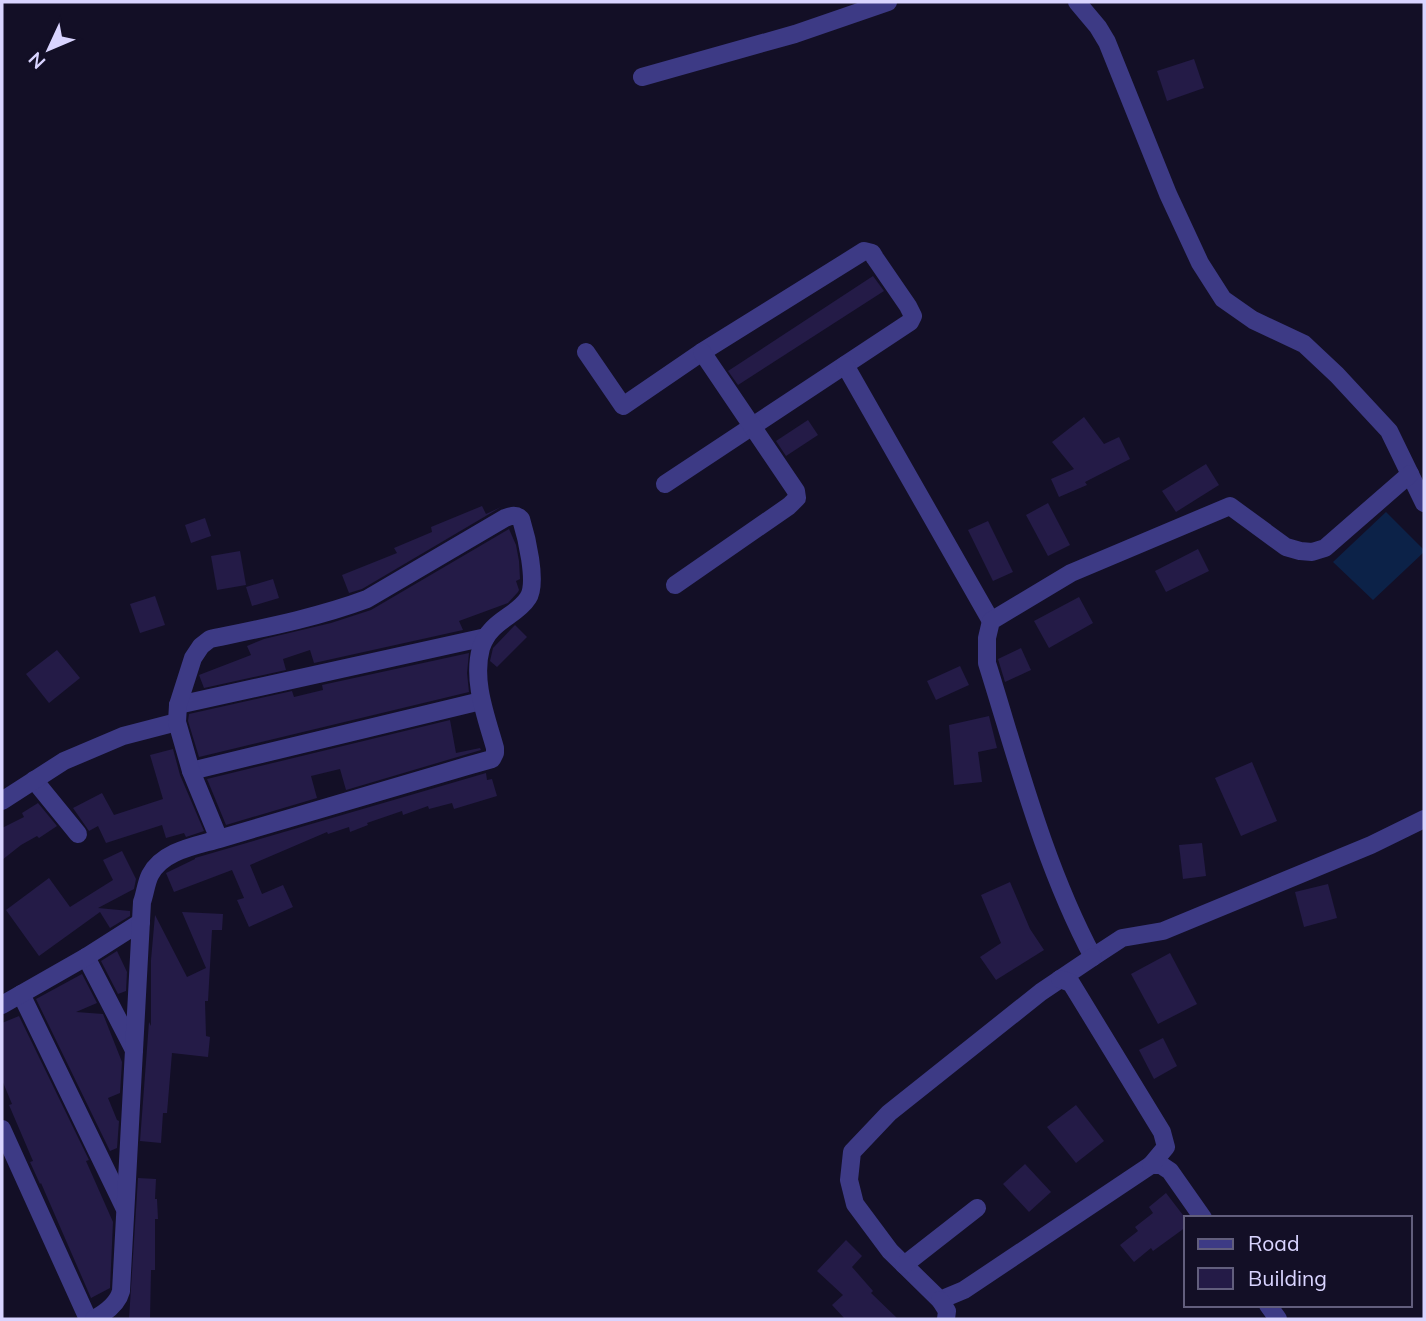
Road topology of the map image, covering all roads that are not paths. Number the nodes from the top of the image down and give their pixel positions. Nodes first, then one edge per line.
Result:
1 (887, 2) edge
2 (1079, 3) edge
3 (642, 77) dead end
4 (586, 352) dead end
5 (702, 352) junction
6 (845, 365) junction
7 (752, 427) junction
8 (1410, 474) junction
9 (665, 484) dead end
10 (1424, 503) edge
11 (675, 585) dead end
12 (991, 621) junction
13 (486, 637) junction
14 (481, 701) junction
15 (178, 713) junction
16 (191, 771) junction
17 (34, 780) junction
18 (2, 801) edge
19 (1424, 819) edge
20 (78, 834) dead end
21 (219, 839) junction
22 (141, 922) junction
23 (86, 957) junction
24 (1093, 957) junction
25 (1060, 979) junction
26 (21, 994) junction
27 (2, 1005) edge
28 (134, 1050) junction
29 (2, 1129) edge
30 (1151, 1165) junction
31 (977, 1208) dead end
32 (126, 1210) junction
33 (1202, 1216) edge
34 (904, 1265) junction
35 (940, 1300) junction
36 (88, 1319) edge
37 (94, 1319) edge
38 (946, 1319) edge

1 - 3 street
2 - 8 street
4 - 5 street
5 - 6 street
5 - 7 street
6 - 7 street
6 - 12 street
7 - 9 street
7 - 11 street
8 - 10 street
8 - 12 street
12 - 24 street
13 - 14 street
13 - 15 street
13 - 15 street
14 - 16 street
14 - 21 street
15 - 16 street
15 - 17 street
16 - 21 street
17 - 18 street
17 - 20 street
19 - 24 street
21 - 22 street
22 - 23 street
22 - 28 street
23 - 26 street
23 - 28 street
24 - 25 street
25 - 30 street
25 - 34 street
26 - 27 street
26 - 32 street
28 - 32 street
29 - 36 street
30 - 33 street
30 - 35 street
31 - 34 street
32 - 37 street
34 - 35 street
35 - 38 street

